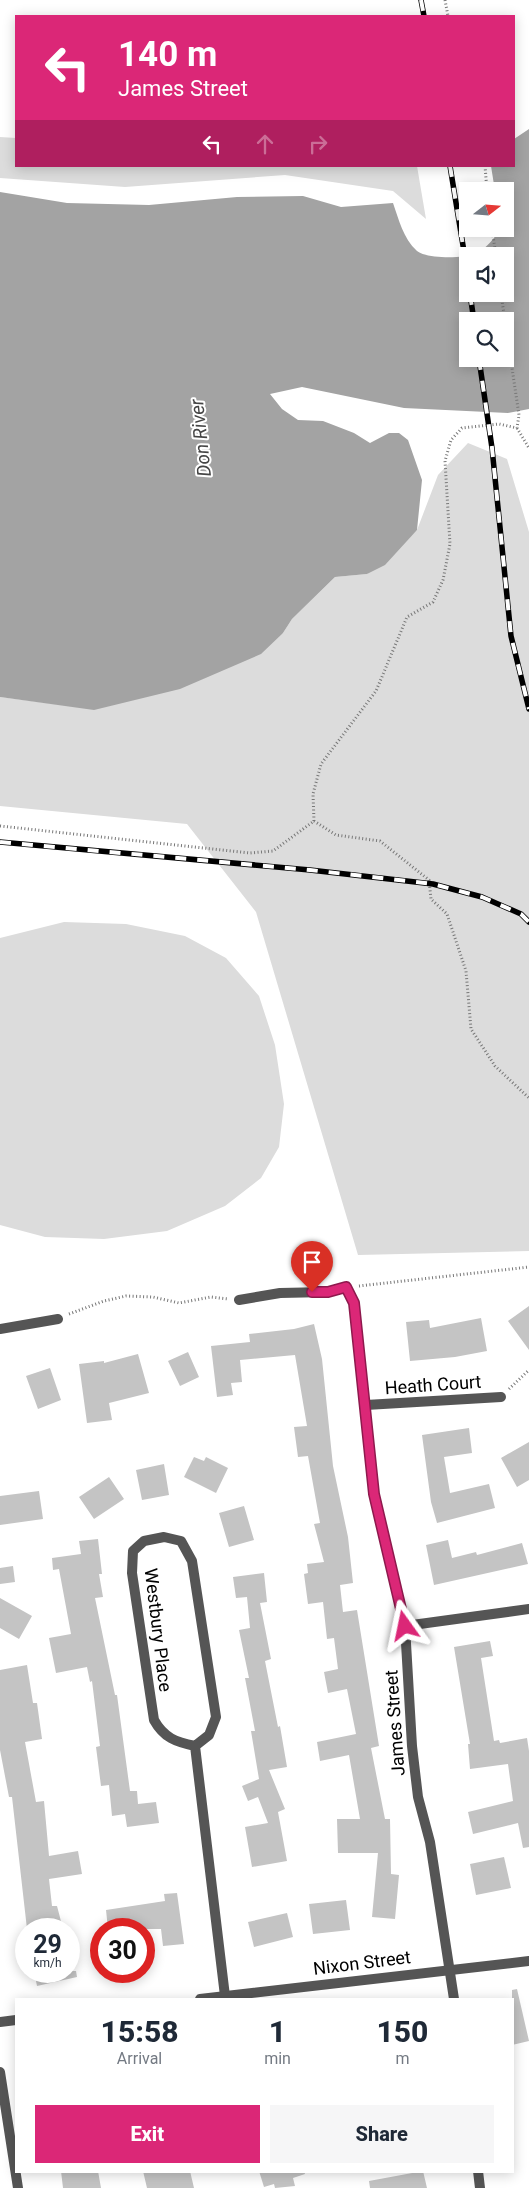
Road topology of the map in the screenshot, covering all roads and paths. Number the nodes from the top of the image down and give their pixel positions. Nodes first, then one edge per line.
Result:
1 (445, 0) edge
2 (448, 15) edge
3 (485, 167) edge
4 (486, 182) edge
5 (502, 302) edge
6 (517, 428) junction
7 (529, 448) edge
8 (314, 821) junction
9 (0, 826) edge
10 (529, 1098) edge
11 (529, 1267) edge
12 (346, 1287) junction
13 (239, 1300) joint
14 (58, 1319) joint
15 (0, 1330) edge
16 (529, 1370) edge
17 (501, 1397) joint
18 (366, 1405) junction
19 (529, 1609) edge
20 (405, 1626) junction
21 (196, 1746) junction
22 (529, 1961) edge
23 (450, 1969) junction
24 (225, 1996) junction
25 (208, 1998) edge
26 (454, 1998) edge
27 (15, 2020) edge
28 (0, 2022) edge
29 (0, 2072) edge
30 (15, 2169) edge
31 (16, 2173) edge
32 (478, 2173) edge
33 (18, 2188) edge
34 (480, 2188) edge

1 - 2 path
3 - 4 path
5 - 6 path
6 - 7 path
6 - 8 path
8 - 9 path
8 - 10 path
11 - 12 path
12 - 13 street
12 - 18 street, James Street
13 - 14 path
14 - 15 street
16 - 17 path
17 - 18 street, Heath Court
18 - 20 street, James Street
19 - 20 street
20 - 23 street, James Street
21 - 21 street, Westbury Place
21 - 24 street
22 - 23 street, Nixon Street
23 - 24 street, Nixon Street
23 - 26 street, James Street
24 - 25 street, Nixon Street
27 - 28 street
29 - 30 street
31 - 33 street
32 - 34 street

